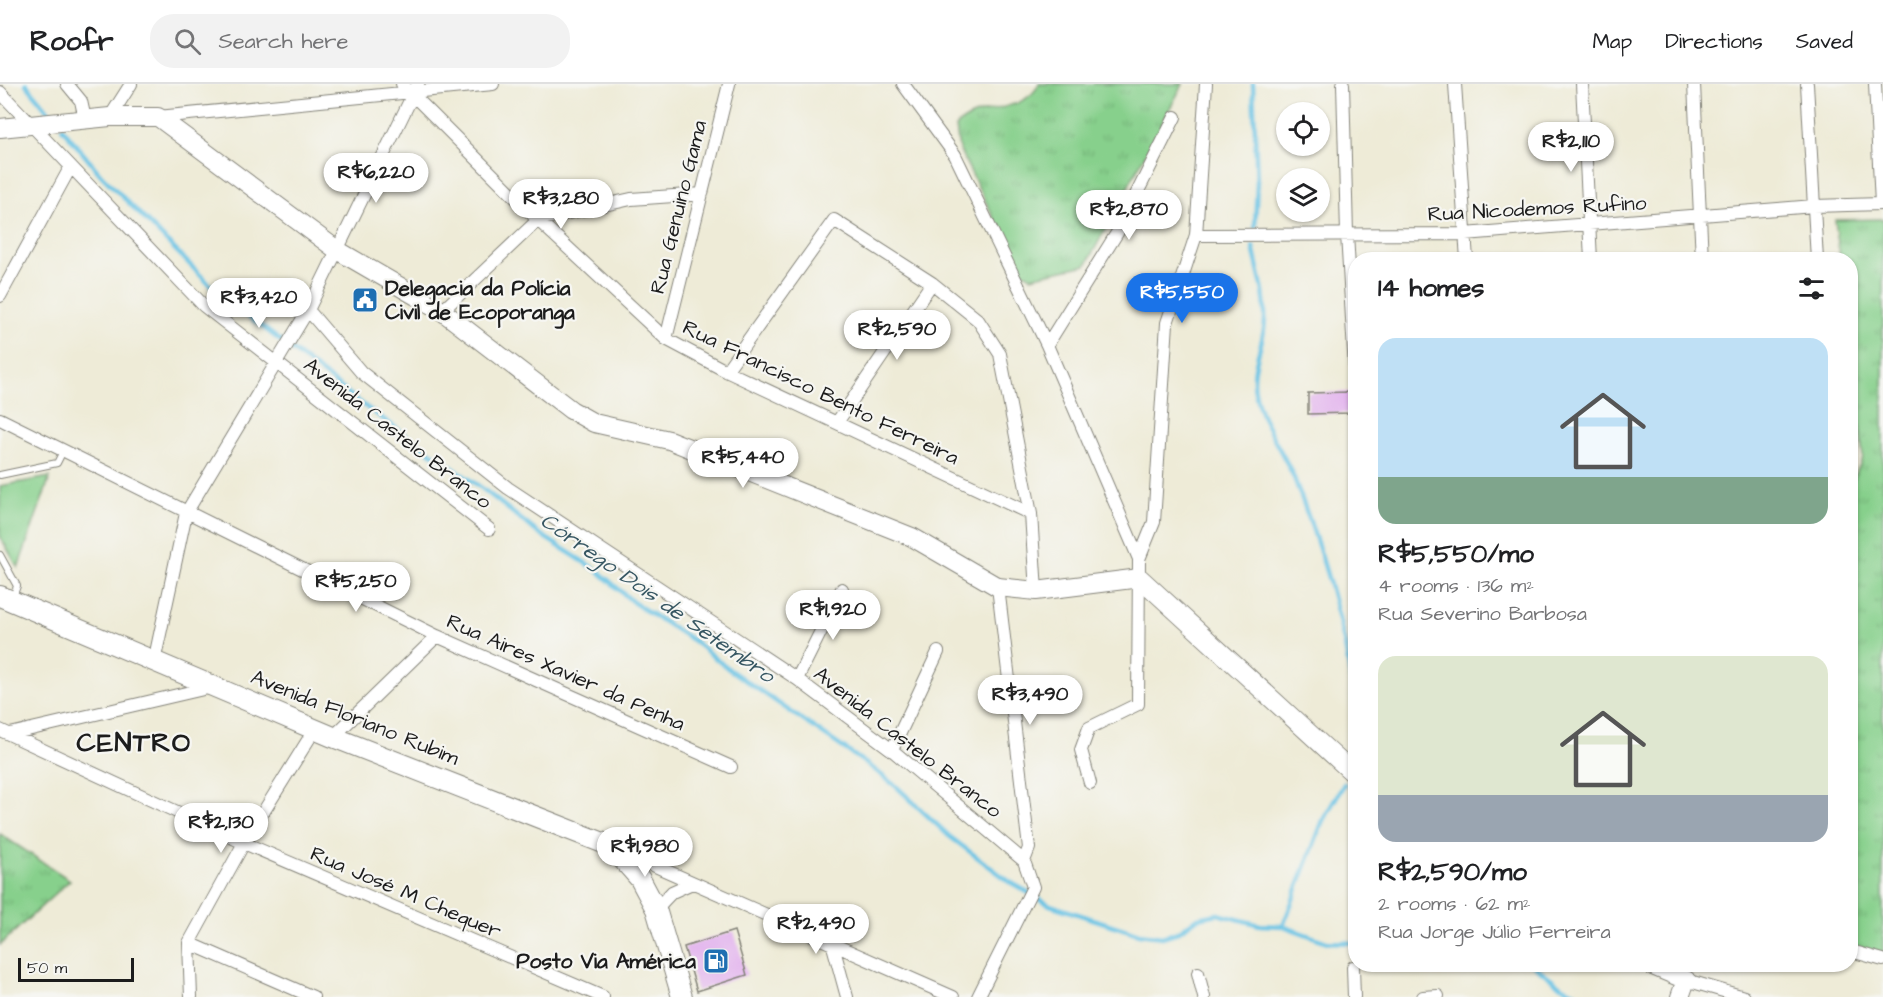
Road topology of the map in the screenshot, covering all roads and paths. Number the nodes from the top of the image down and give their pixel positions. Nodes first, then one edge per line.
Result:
1 (67, 84) edge
2 (131, 84) edge
3 (402, 84) edge
4 (493, 84) edge
5 (729, 84) edge
6 (903, 84) edge
7 (1206, 84) edge
8 (1343, 84) edge
9 (1455, 84) edge
10 (1582, 84) edge
11 (1694, 84) edge
12 (1807, 84) edge
13 (1875, 84) edge
14 (416, 88) edge
15 (0, 92) edge
16 (110, 117) junction
17 (158, 117) junction
18 (1174, 117) dead end
19 (85, 119) junction
20 (32, 126) junction
21 (0, 128) edge
22 (70, 168) junction
23 (702, 194) junction
24 (1814, 206) junction
25 (1700, 217) junction
26 (538, 220) junction
27 (1589, 225) junction
28 (1347, 234) junction
29 (1466, 234) junction
30 (1196, 236) junction
31 (337, 250) junction
32 (1348, 252) edge
33 (1467, 252) edge
34 (1591, 252) edge
35 (1702, 252) edge
36 (1817, 252) edge
37 (932, 283) junction
38 (0, 296) edge
39 (308, 310) junction
40 (442, 311) junction
41 (666, 339) junction
42 (1047, 345) junction
43 (275, 360) junction
44 (726, 371) junction
45 (0, 419) edge
46 (838, 421) junction
47 (63, 451) junction
48 (0, 475) edge
49 (186, 513) junction
50 (1031, 514) junction
51 (489, 529) dead end
52 (0, 555) edge
53 (1139, 559) junction
54 (1140, 578) junction
55 (998, 587) junction
56 (842, 590) dead end
57 (1036, 591) junction
58 (6, 598) edge
59 (436, 636) junction
60 (938, 652) dead end
61 (154, 663) junction
62 (797, 679) junction
63 (217, 686) junction
64 (4, 733) edge
65 (324, 733) junction
66 (892, 750) junction
67 (731, 767) dead end
68 (1348, 769) edge
69 (1090, 783) dead end
70 (244, 843) junction
71 (611, 846) junction
72 (1024, 861) junction
73 (692, 882) junction
74 (656, 909) junction
75 (189, 943) junction
76 (833, 946) junction
77 (1858, 953) edge
78 (1883, 960) edge
79 (1353, 972) edge
80 (1667, 972) edge
81 (1198, 973) dead end
82 (1686, 980) junction
83 (1438, 996) edge
84 (191, 997) edge
85 (312, 997) edge
86 (603, 997) edge
87 (682, 997) edge
88 (847, 997) edge
89 (953, 997) edge
90 (978, 997) edge
91 (1204, 997) edge
92 (1354, 997) edge
93 (1423, 997) edge
94 (1680, 997) edge
95 (1744, 997) edge

1 - 19 street
2 - 16 street
3 - 14 street, Rua Francisco Bento Ferreira
4 - 14 street
5 - 23 street, Rua Genuino Gama
6 - 42 street
7 - 30 street
8 - 28 street
9 - 29 street
10 - 27 street
11 - 25 street
12 - 24 street
13 - 24 street, Rua Nicodemos Rufino
14 - 17 street
14 - 26 street, Rua Francisco Bento Ferreira
14 - 31 street
15 - 20 street, Avenida Castelo Branco
16 - 17 street
16 - 19 street
17 - 31 street
18 - 42 street
19 - 20 street
20 - 21 street
20 - 22 street, Avenida Castelo Branco
22 - 38 street
22 - 43 street, Avenida Castelo Branco
23 - 26 street
23 - 41 street, Rua Genuino Gama
24 - 25 street, Rua Nicodemos Rufino
24 - 36 street
25 - 27 street, Rua Nicodemos Rufino
25 - 35 street
26 - 40 street
26 - 41 street, Rua Francisco Bento Ferreira
27 - 29 street, Rua Nicodemos Rufino
27 - 34 street
28 - 29 street, Rua Nicodemos Rufino
28 - 30 street, Rua Nicodemos Rufino
28 - 32 street
29 - 33 street
30 - 53 street
31 - 39 street
31 - 40 street
37 - 44 street
37 - 46 street
37 - 50 street
39 - 43 street
39 - 62 street, Avenida Castelo Branco
40 - 55 street
41 - 44 street, Rua Francisco Bento Ferreira
42 - 53 street
43 - 49 street
43 - 51 street, Avenida Castelo Branco
44 - 46 street, Rua Francisco Bento Ferreira
45 - 47 street, Rua Aires Xavier da Penha
46 - 50 street, Rua Francisco Bento Ferreira
47 - 48 lane
47 - 49 street, Rua Aires Xavier da Penha
49 - 59 street, Rua Aires Xavier da Penha
49 - 61 street
50 - 57 street
52 - 58 lane
53 - 54 street
54 - 57 street
54 - 68 street
54 - 69 street
55 - 57 street
55 - 72 street
56 - 62 street
58 - 61 main road, Avenida Floriano Rubim
59 - 65 street
59 - 67 street, Rua Aires Xavier da Penha
60 - 66 street
61 - 63 main road, Avenida Floriano Rubim
62 - 66 street, Avenida Castelo Branco
63 - 64 street
63 - 65 main road, Avenida Floriano Rubim
64 - 70 street, Rua José M Chequer
65 - 70 street
65 - 71 main road, Avenida Floriano Rubim
66 - 72 street, Avenida Castelo Branco
70 - 75 street
70 - 86 street, Rua José M Chequer
71 - 73 street, Avenida Floriano Rubim
71 - 74 main road
72 - 90 street
73 - 74 street
73 - 76 street, Avenida Floriano Rubim
74 - 87 main road
75 - 84 street
75 - 85 street
76 - 88 street
76 - 89 street, Avenida Floriano Rubim
77 - 78 street
79 - 92 street
80 - 82 street
81 - 91 street
82 - 94 street
82 - 95 street
83 - 93 street

